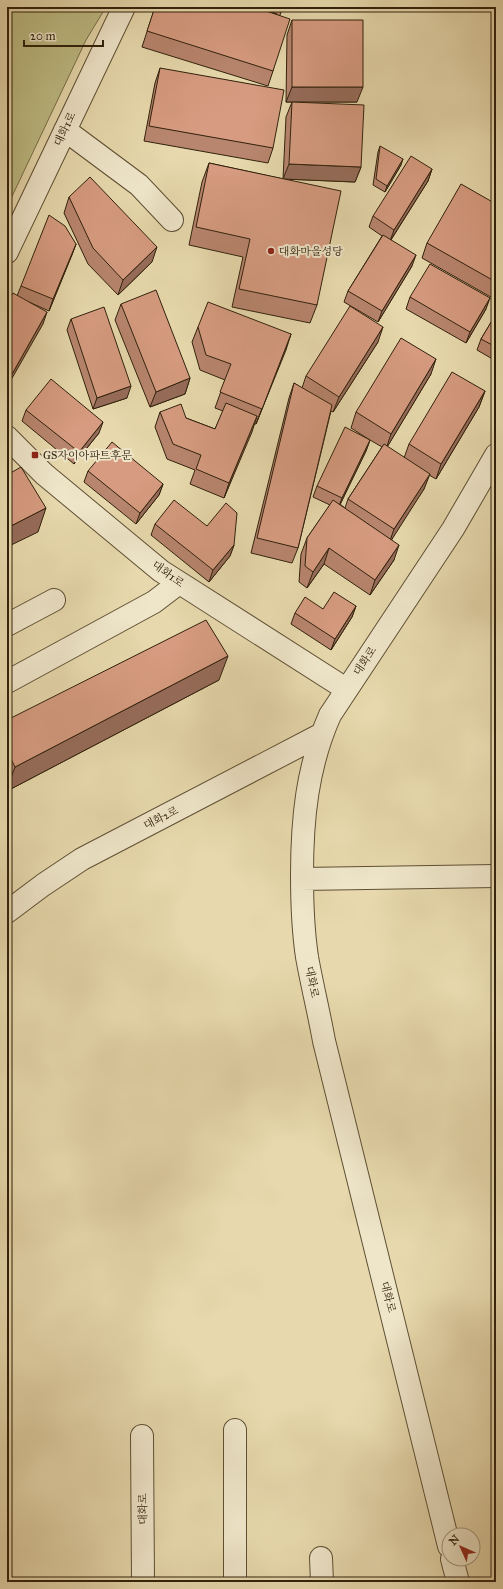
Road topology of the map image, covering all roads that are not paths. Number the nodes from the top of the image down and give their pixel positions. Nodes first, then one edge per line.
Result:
1 (124, 7) edge
2 (65, 130) junction
3 (172, 220) dead end
4 (7, 252) edge
5 (7, 437) edge
6 (496, 455) edge
7 (179, 583) junction
8 (54, 600) dead end
9 (7, 625) edge
10 (7, 682) edge
11 (346, 689) junction
12 (322, 734) junction
13 (496, 876) edge
14 (302, 879) junction
15 (7, 912) edge
16 (235, 1430) dead end
17 (142, 1436) dead end
18 (444, 1527) edge
19 (322, 1558) dead end
20 (454, 1567) edge
21 (143, 1582) edge
22 (235, 1582) edge
23 (322, 1582) edge
24 (458, 1582) edge

1 - 2 street, 대화1로
2 - 3 street
2 - 4 street, 대화1로
5 - 7 street, 대화1로
6 - 11 street, 대화로
7 - 10 street
7 - 11 street, 대화1로
8 - 9 street
11 - 12 street, 대화로
12 - 14 street, 대화로
12 - 15 street, 대화2로
13 - 14 street
14 - 18 street, 대화로
16 - 22 street
17 - 21 street, 대화로
19 - 23 street
20 - 24 street

